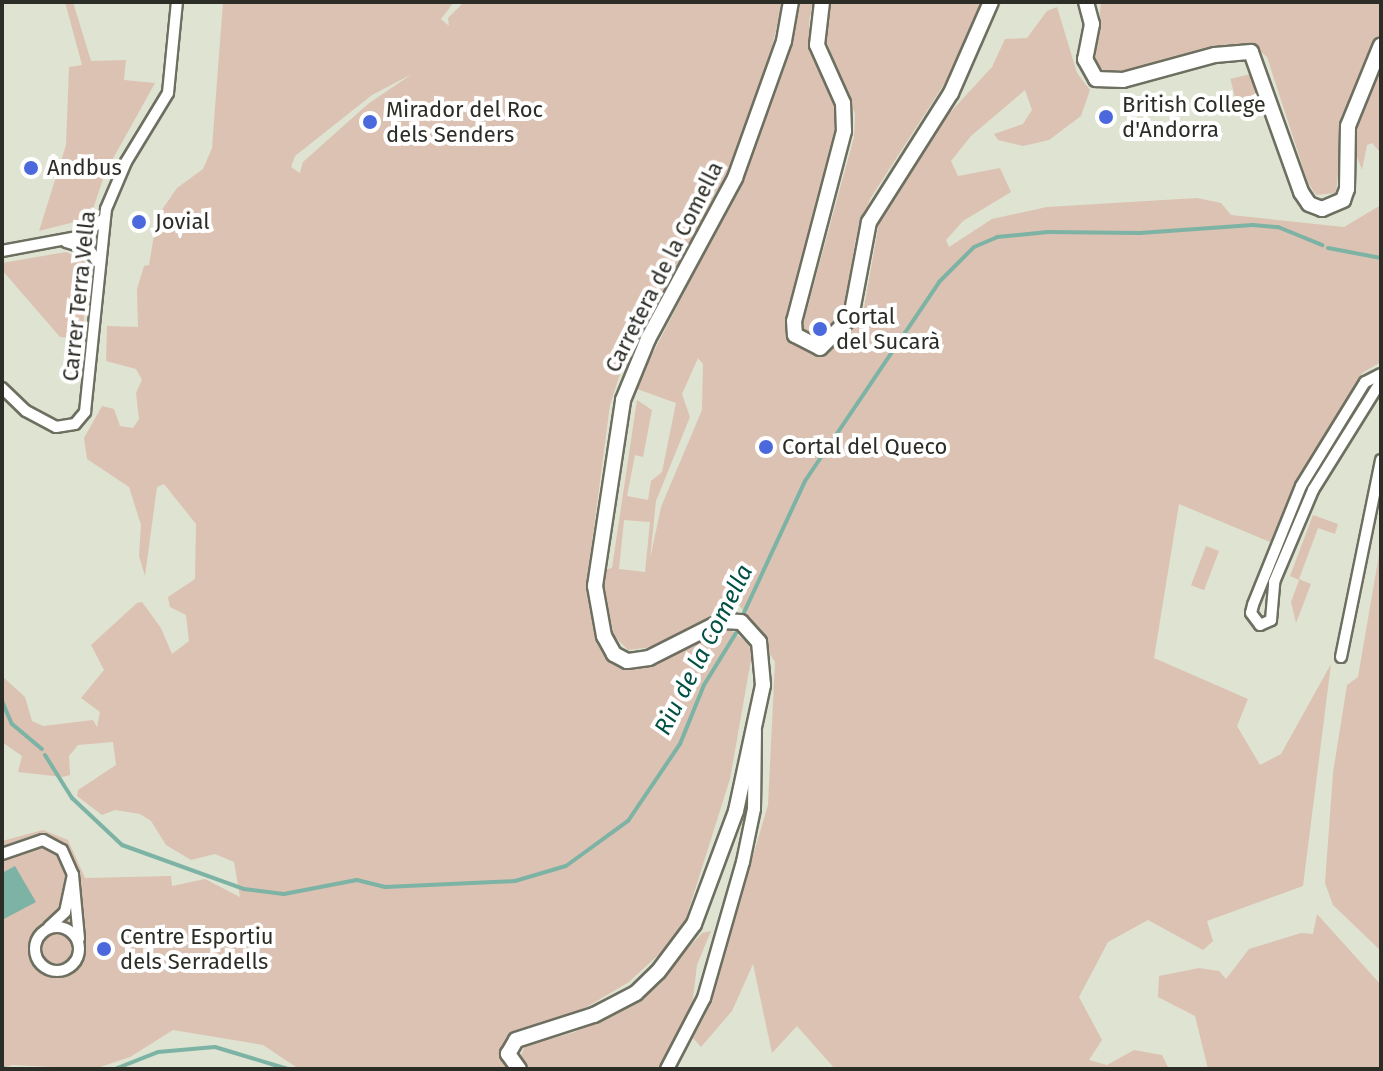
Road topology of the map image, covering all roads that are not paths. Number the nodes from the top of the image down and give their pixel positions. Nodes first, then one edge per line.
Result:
1 (177, 2) edge
2 (791, 2) edge
3 (822, 2) edge
4 (991, 2) edge
5 (1086, 2) edge
6 (1381, 45) edge
7 (105, 218) junction
8 (52, 243) junction
9 (2, 251) edge
10 (98, 271) junction
11 (1381, 374) edge
12 (1381, 381) edge
13 (2, 388) edge
14 (1381, 460) edge
15 (1341, 657) dead end
16 (755, 731) junction
17 (2, 854) edge
18 (73, 875) junction
19 (45, 930) junction
20 (79, 945) junction
21 (519, 1069) edge
22 (667, 1069) edge

1 - 7 street, Carrer Terra Vella
2 - 16 main road, Carretera de la Comella
3 - 4 main road
5 - 6 main road
7 - 8 street
7 - 10 street, Carrer Terra Vella
8 - 9 street
8 - 10 street
10 - 13 street, Carrer Terra Vella
11 - 12 street
14 - 15 street
16 - 21 main road, Carretera de la Comella
16 - 22 street
17 - 18 street
18 - 19 street
18 - 20 street
19 - 20 street
19 - 20 street

